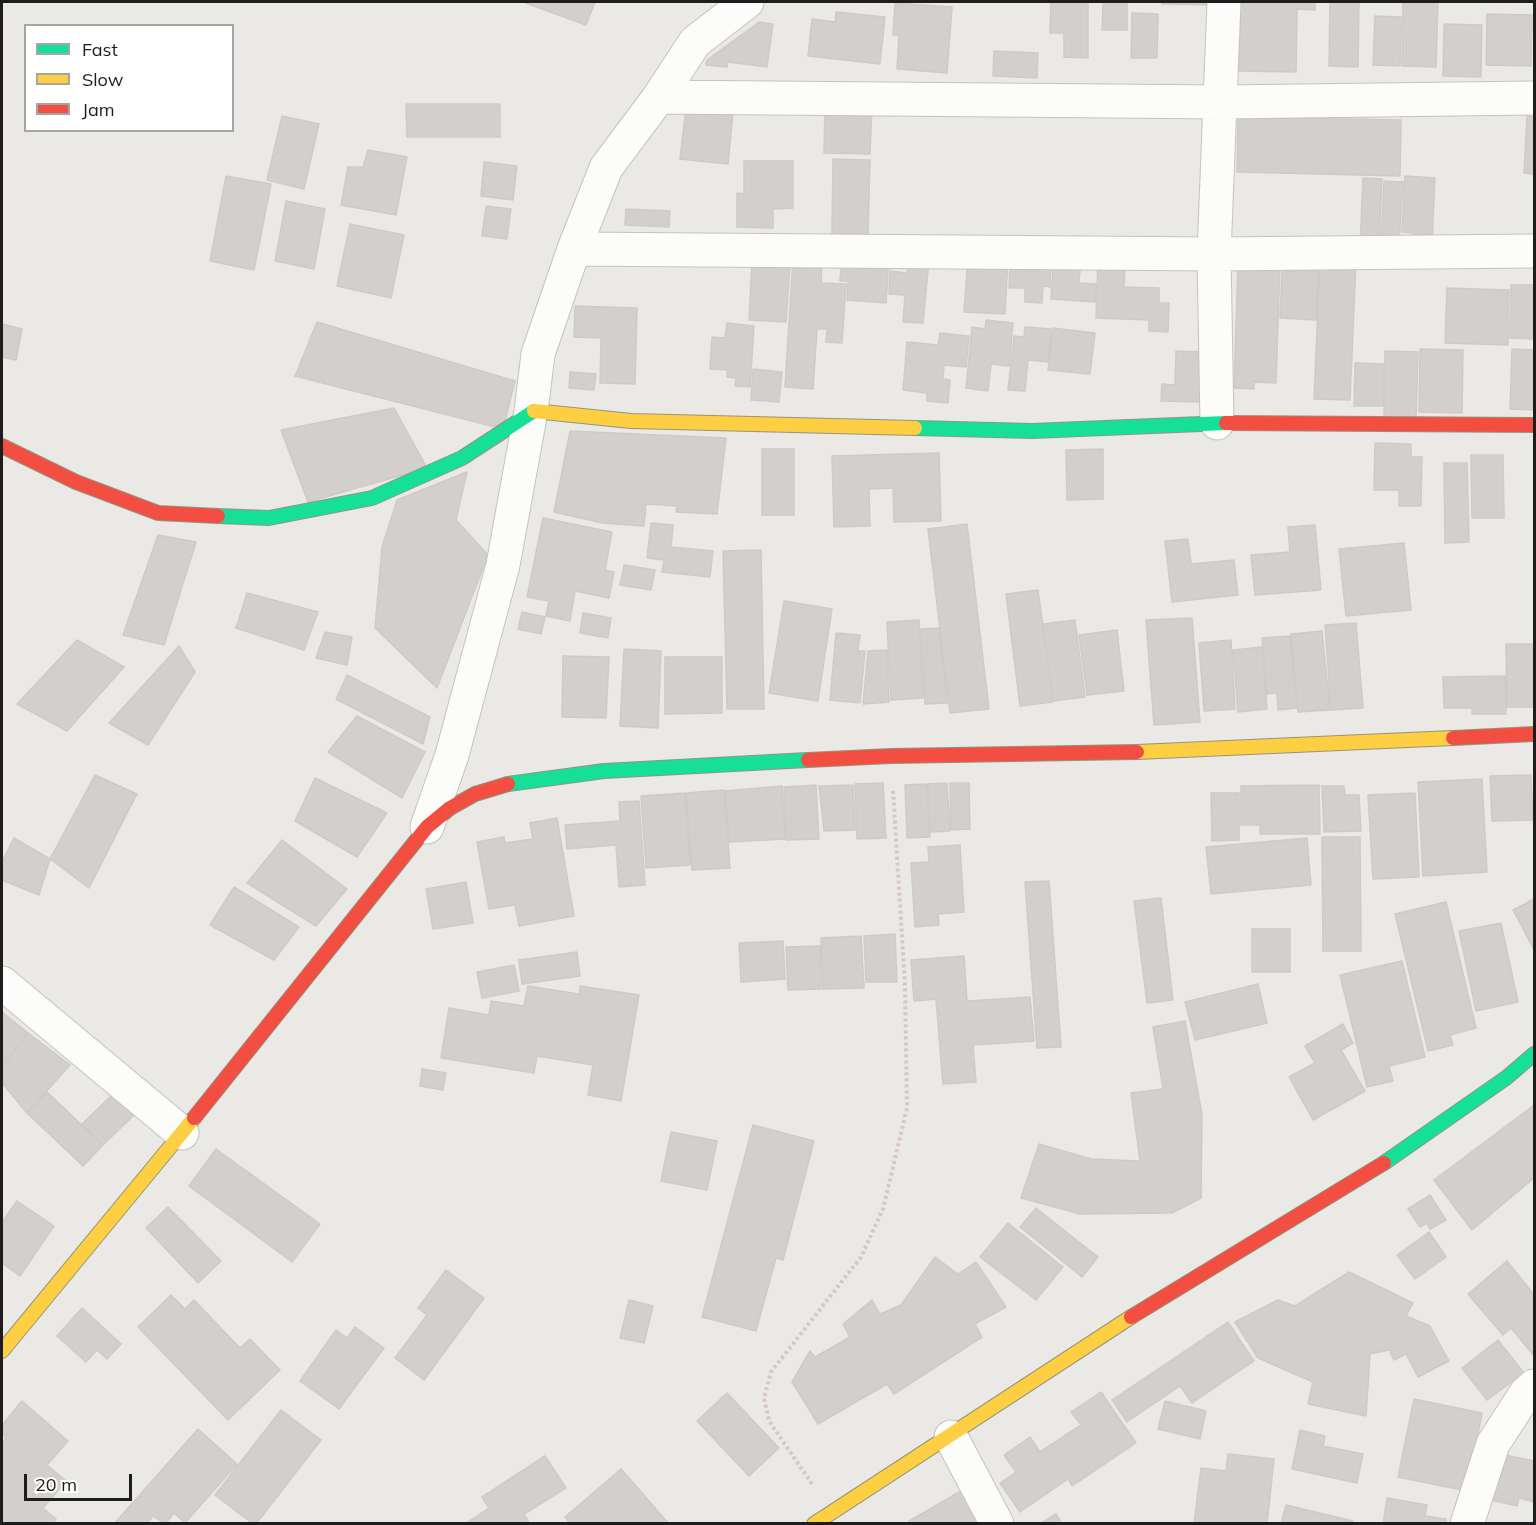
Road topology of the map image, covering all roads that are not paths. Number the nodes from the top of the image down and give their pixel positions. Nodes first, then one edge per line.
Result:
1 (747, 2) edge
2 (1224, 2) edge
3 (659, 97) junction
4 (1534, 98) edge
5 (1222, 102) junction
6 (574, 249) junction
7 (1534, 251) edge
8 (1214, 254) junction
9 (531, 411) junction
10 (1217, 423) junction
11 (1534, 425) edge
12 (2, 446) edge
13 (1534, 734) edge
14 (427, 828) junction
15 (2, 983) edge
16 (1534, 1054) edge
17 (182, 1133) junction
18 (2, 1352) edge
19 (1534, 1386) edge
20 (951, 1437) junction
21 (814, 1524) edge
22 (997, 1524) edge
23 (1467, 1524) edge

1 - 3 street
2 - 5 street
3 - 5 street
3 - 6 street
4 - 5 street
5 - 8 street
6 - 8 street
6 - 9 street
7 - 8 street
8 - 10 street
9 - 10 main road
9 - 12 main road
9 - 14 street
10 - 11 main road
13 - 14 main road
14 - 17 main road
15 - 17 street
16 - 20 main road
17 - 18 main road
19 - 23 street
20 - 21 main road
20 - 22 street

